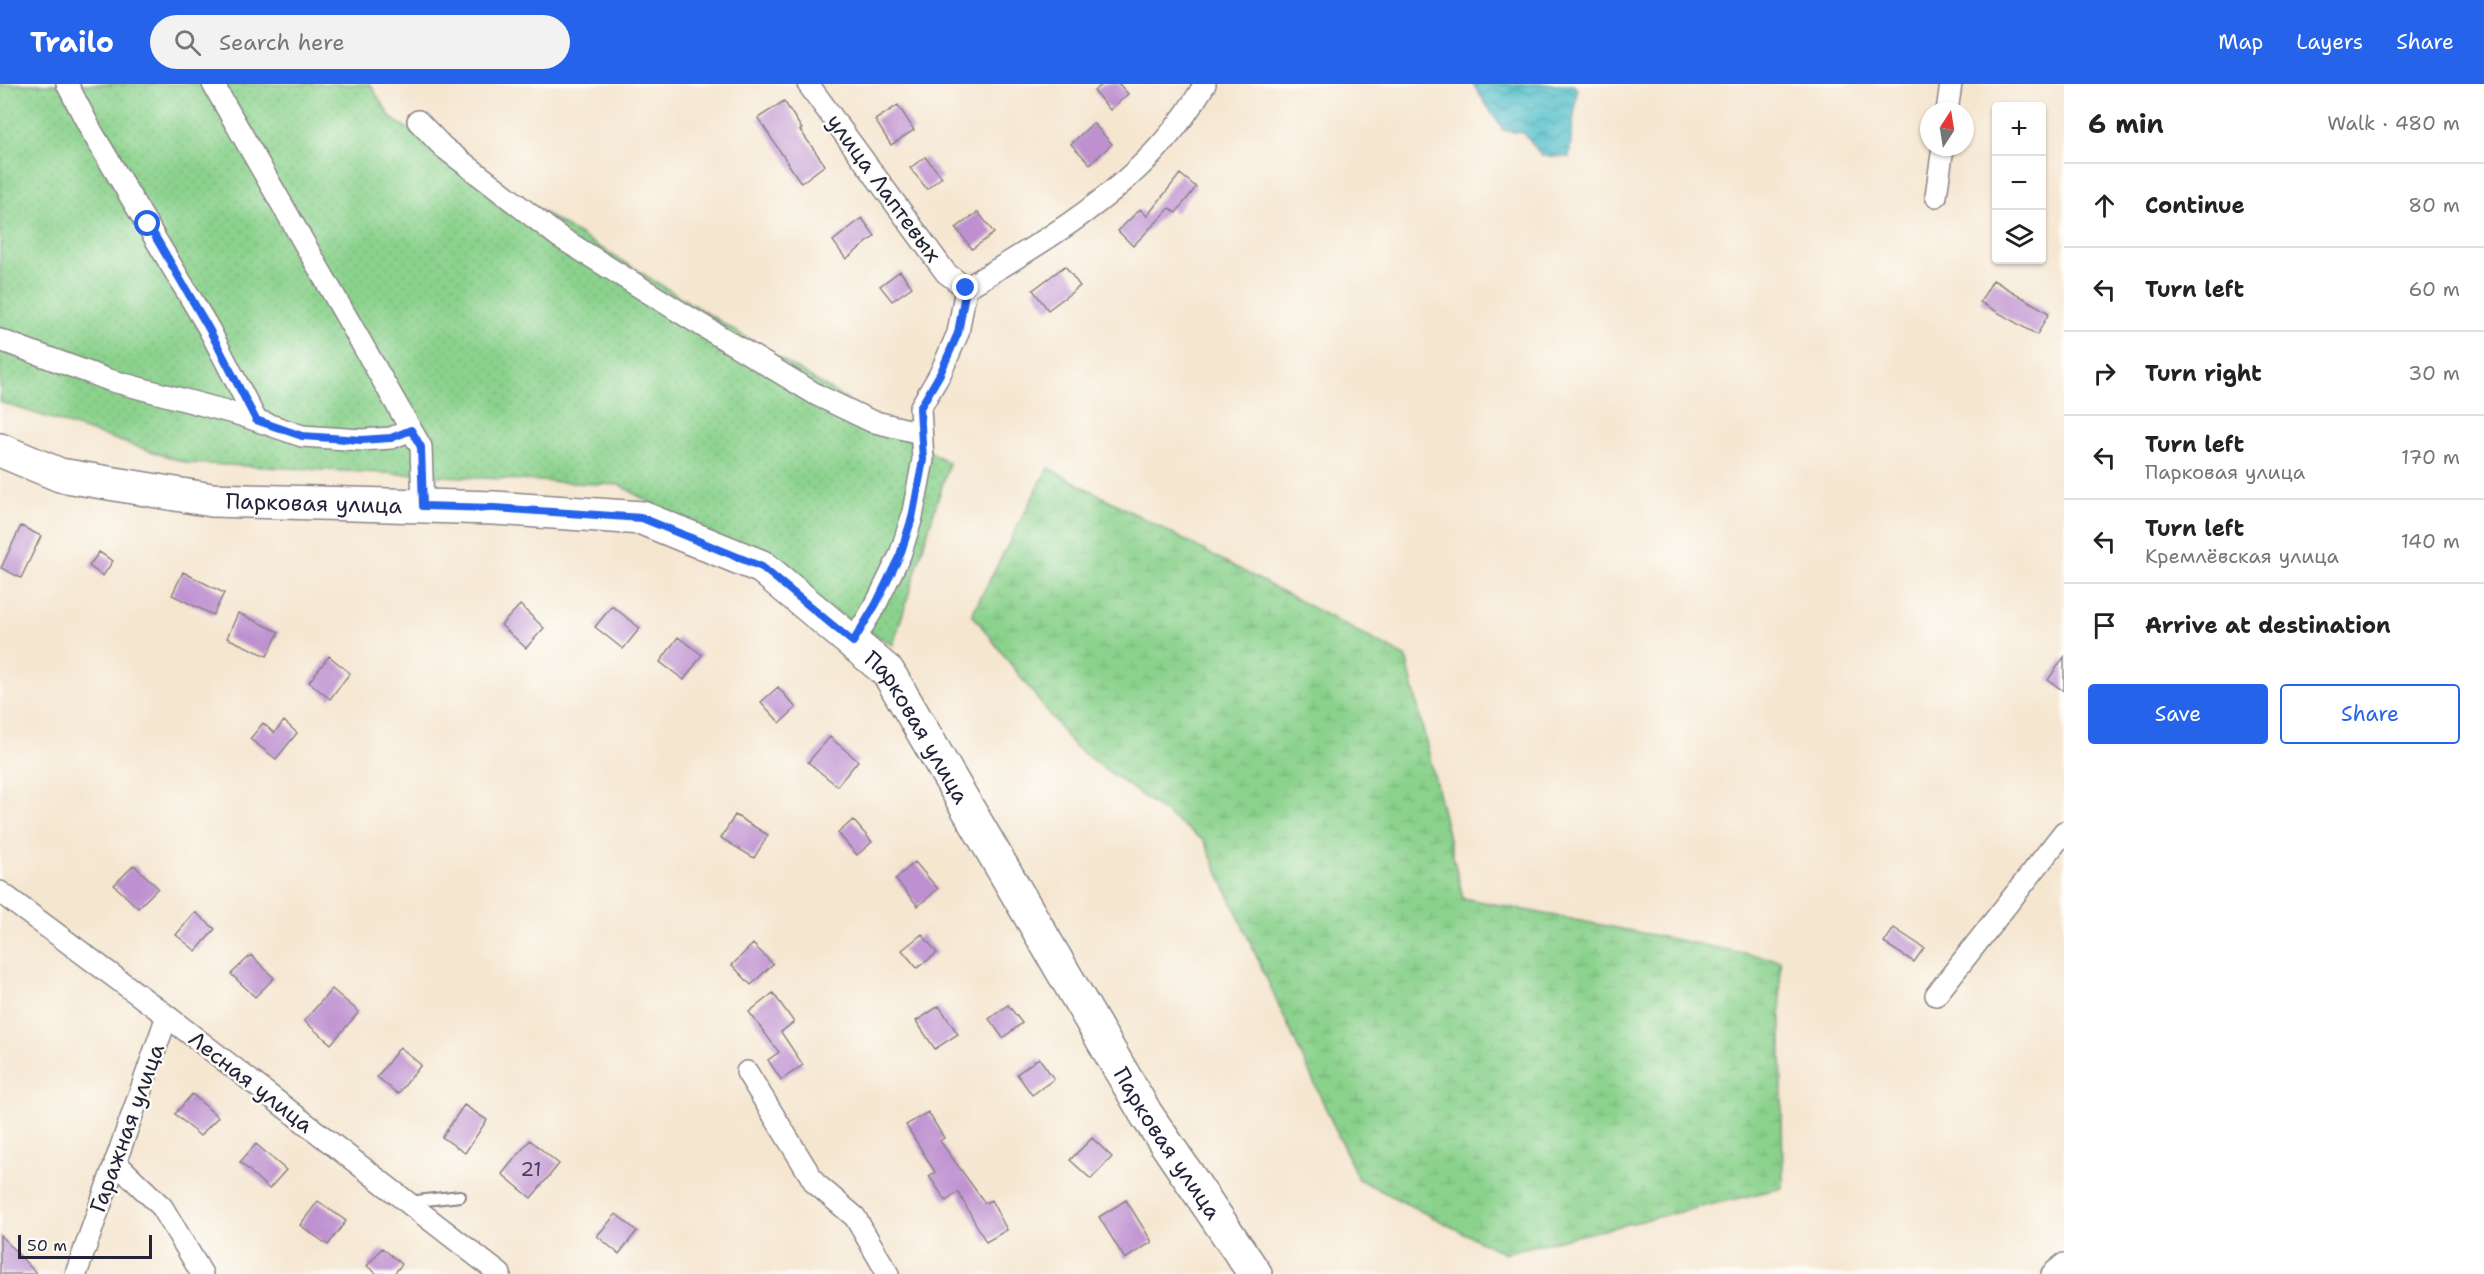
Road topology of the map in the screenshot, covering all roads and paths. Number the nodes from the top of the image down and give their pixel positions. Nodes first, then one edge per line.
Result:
1 (67, 84) edge
2 (213, 84) edge
3 (807, 84) edge
4 (1205, 84) edge
5 (1951, 84) edge
6 (1948, 102) edge
7 (418, 122) dead end
8 (1942, 156) edge
9 (1936, 196) dead end
10 (966, 288) junction
11 (0, 340) edge
12 (256, 420) junction
13 (411, 430) junction
14 (921, 433) junction
15 (0, 450) edge
16 (423, 506) junction
17 (853, 642) junction
18 (2064, 832) edge
19 (0, 892) edge
20 (1936, 996) dead end
21 (167, 1016) junction
22 (747, 1072) dead end
23 (115, 1162) junction
24 (460, 1196) dead end
25 (405, 1202) junction
26 (2064, 1264) edge
27 (76, 1274) edge
28 (202, 1274) edge
29 (500, 1274) edge
30 (888, 1274) edge
31 (1255, 1274) edge
32 (2052, 1274) edge

1 - 12 street
2 - 13 street
3 - 10 street, улица Лаптевых
4 - 10 street
5 - 6 street
7 - 14 street
8 - 9 street
10 - 14 street
11 - 12 street
12 - 13 street
13 - 16 street
14 - 17 street
15 - 16 main road, Парковая улица
16 - 17 main road, Парковая улица
17 - 31 main road, Парковая улица
18 - 20 street
19 - 21 street, Лесная улица
21 - 23 street, Гаражная улица
21 - 25 street, Лесная улица
22 - 30 street
23 - 27 street, Гаражная улица
23 - 28 street
24 - 25 lane
25 - 29 street, Лесная улица
26 - 32 street

